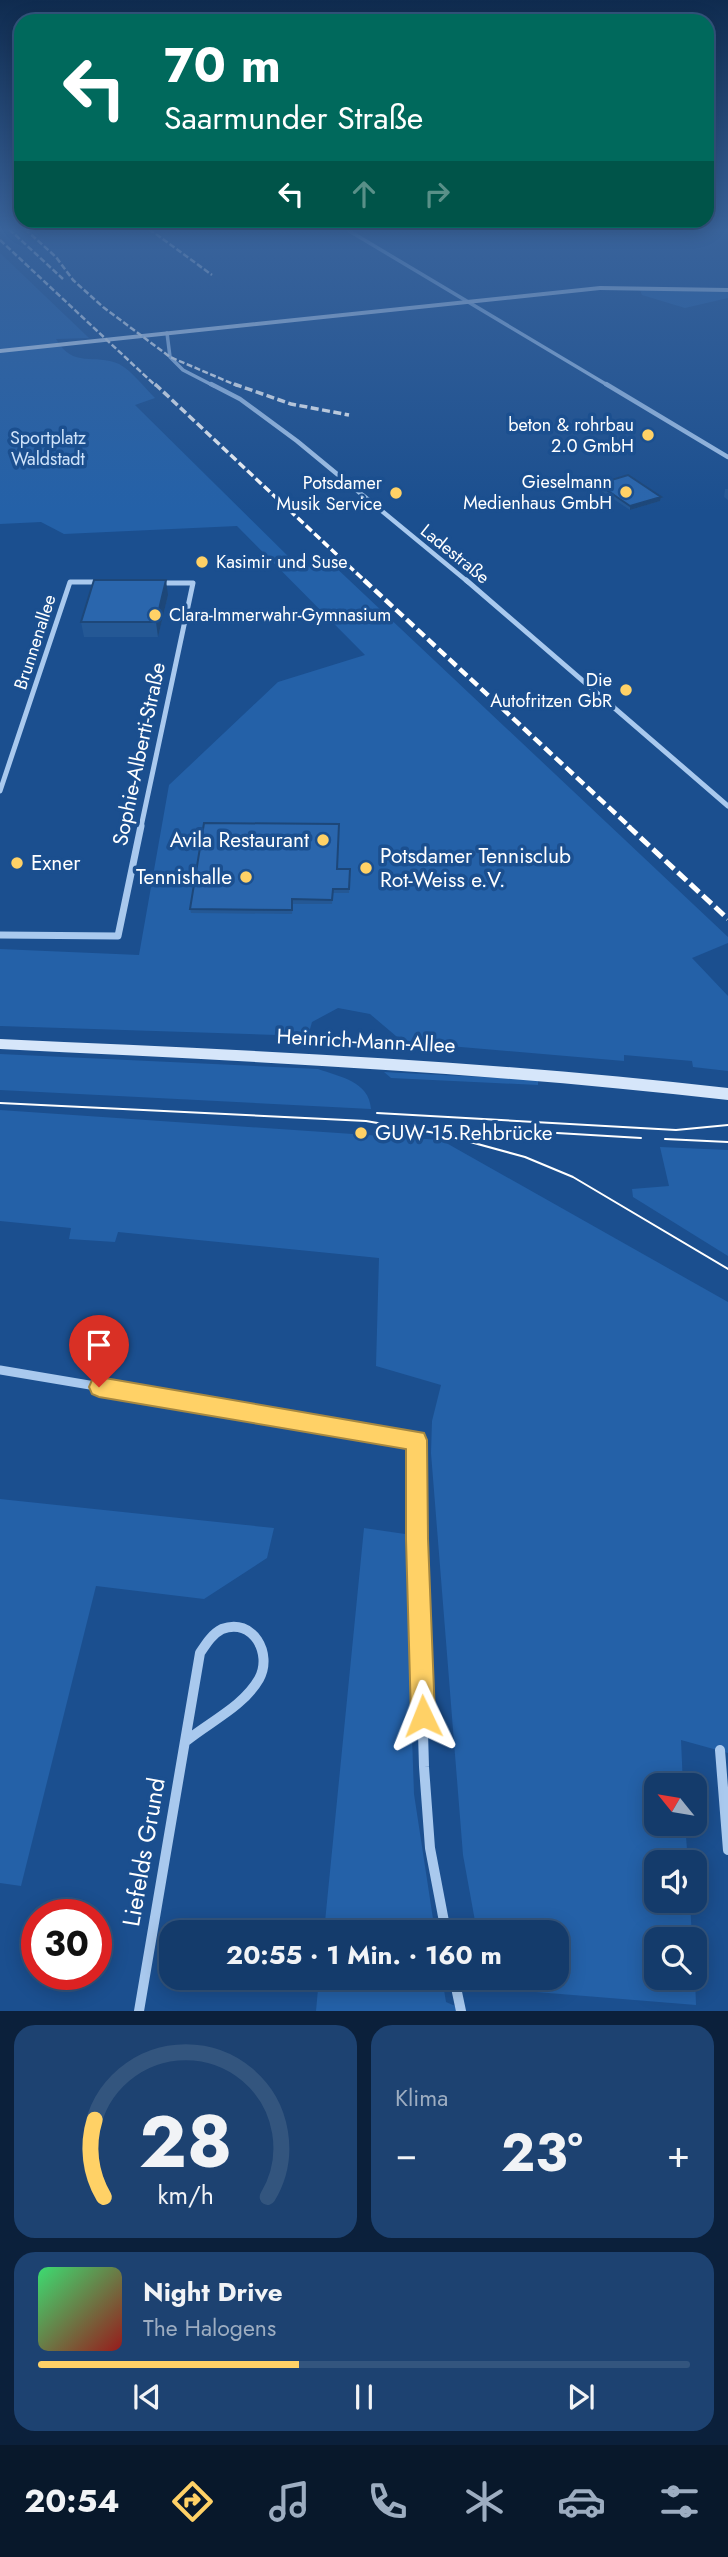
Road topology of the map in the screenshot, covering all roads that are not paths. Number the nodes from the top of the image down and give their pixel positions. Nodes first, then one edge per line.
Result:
1 (266, 323) edge
2 (503, 323) edge
3 (167, 333) junction
4 (0, 351) edge
5 (728, 457) edge
6 (111, 582) edge
7 (152, 583) edge
8 (0, 791) edge
9 (728, 806) edge
10 (0, 935) edge
11 (0, 1044) edge
12 (728, 1094) edge
13 (0, 1370) edge
14 (185, 1742) junction
15 (720, 1750) dead end
16 (728, 1850) edge
17 (444, 1920) edge
18 (457, 1990) edge
19 (139, 2011) edge
20 (461, 2011) edge

1 - 3 street
2 - 5 street
3 - 4 street
3 - 9 street, Ladestraße
6 - 8 street, Brunnenallee
7 - 10 street, Sophie-Alberti-Straße
11 - 12 street, Heinrich-Mann-Allee
13 - 17 street
14 - 14 street, Liefelds Grund
14 - 19 street, Liefelds Grund
15 - 16 street
18 - 20 street

